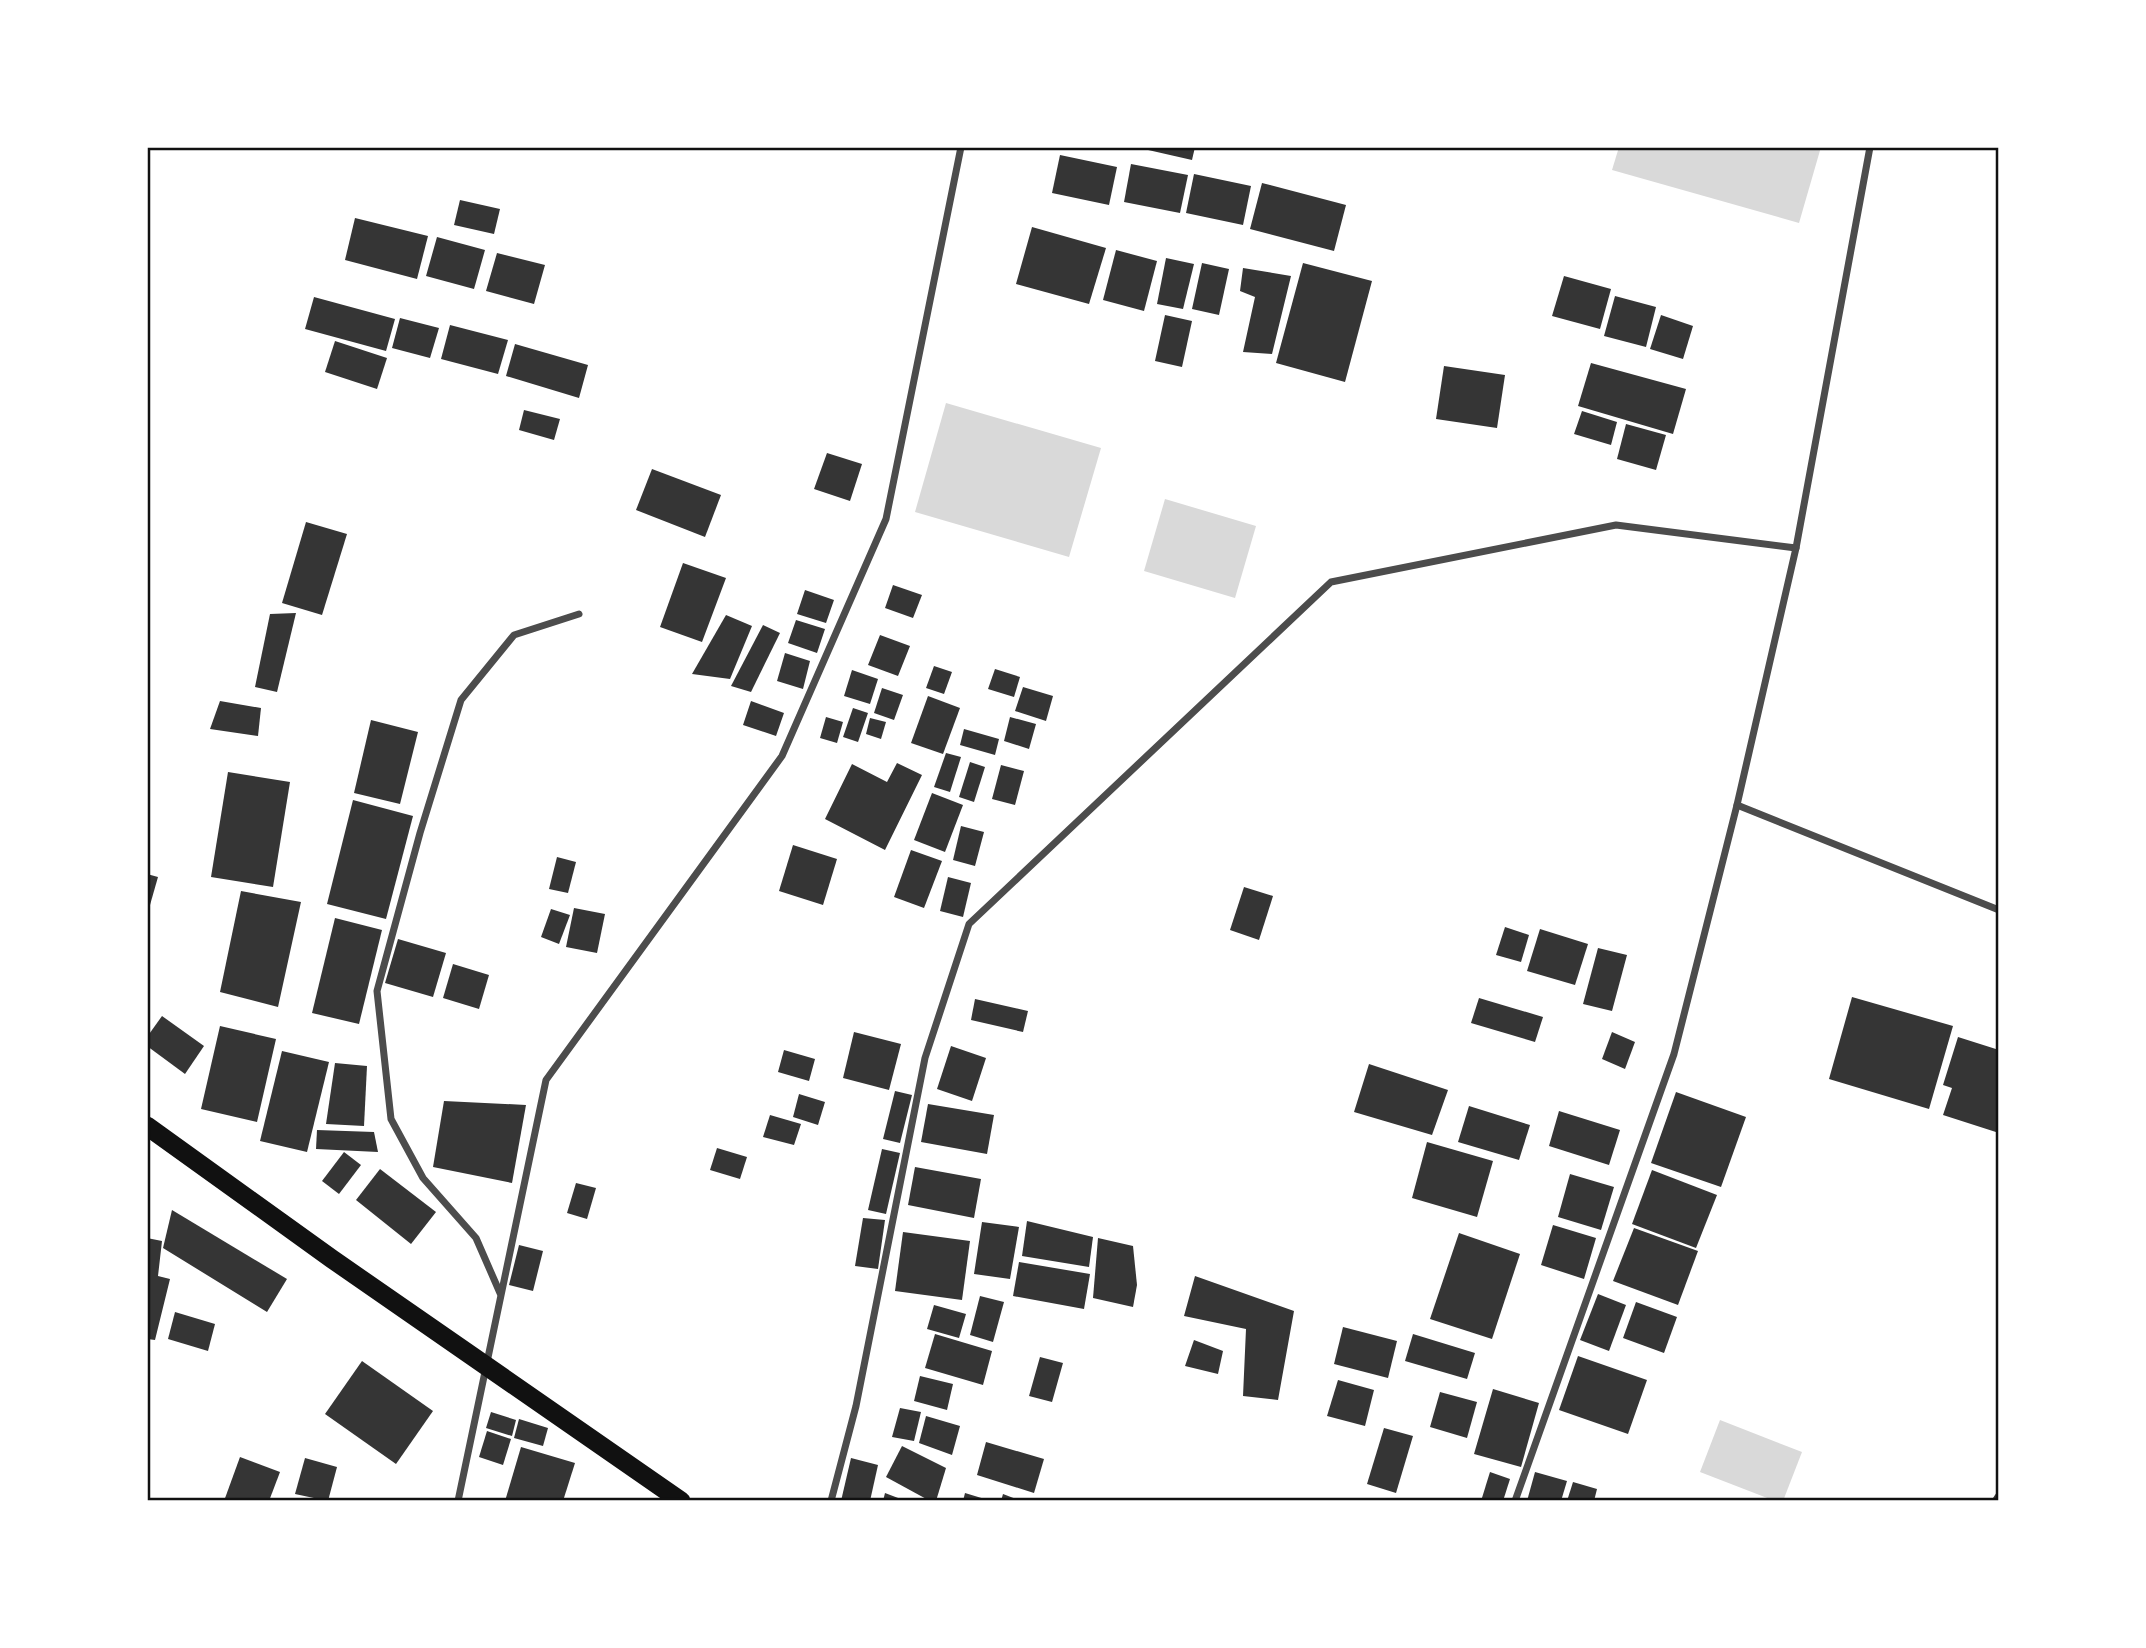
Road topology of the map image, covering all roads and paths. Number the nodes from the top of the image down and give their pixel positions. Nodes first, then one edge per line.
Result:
1 (961, 147) edge
2 (1870, 147) edge
3 (1796, 548) junction
4 (579, 614) dead end
5 (1737, 805) junction
6 (1999, 910) edge
7 (147, 1126) edge
8 (501, 1294) junction
9 (486, 1366) junction
10 (458, 1501) edge
11 (681, 1501) edge
12 (831, 1501) edge
13 (1515, 1501) edge

1 - 8 street
2 - 3 street
3 - 5 street
3 - 12 street
4 - 8 street
5 - 6 street
5 - 13 street
7 - 9 highway
8 - 9 street
9 - 10 street
9 - 11 highway

